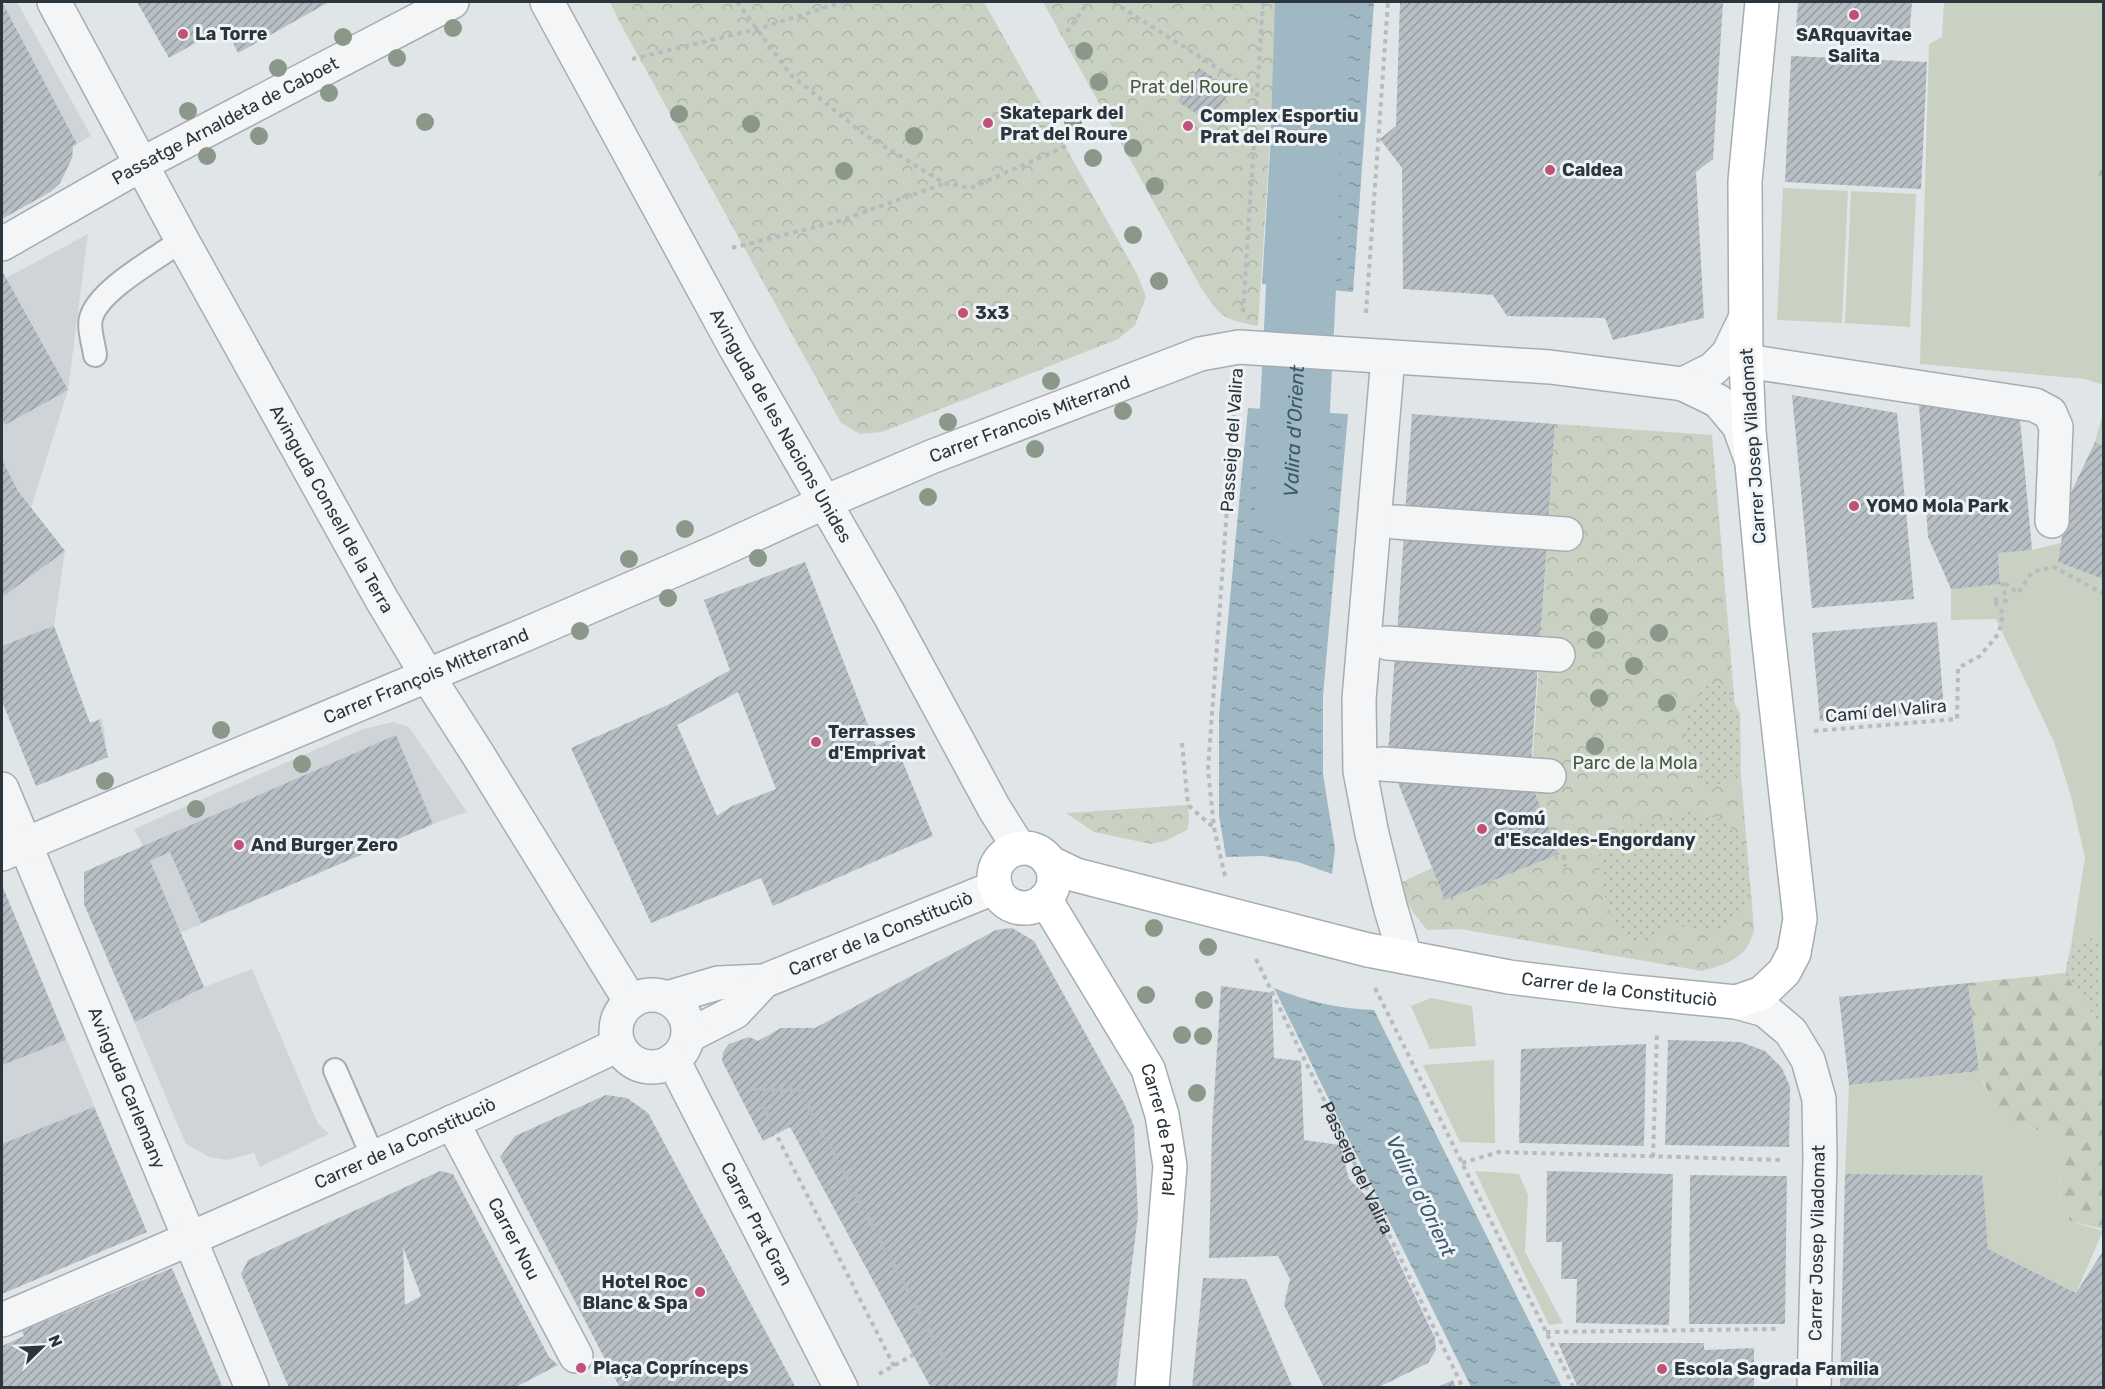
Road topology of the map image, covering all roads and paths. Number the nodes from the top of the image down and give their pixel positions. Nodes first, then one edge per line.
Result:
1 (54, 2) edge
2 (452, 2) edge
3 (547, 2) edge
4 (737, 2) edge
5 (843, 2) edge
6 (1088, 2) edge
7 (1113, 2) edge
8 (1263, 2) edge
9 (1388, 2) edge
10 (1762, 2) edge
11 (757, 29) junction
12 (1067, 32) dead end
13 (632, 59) dead end
14 (1257, 93) junction
15 (1066, 146) dead end
16 (141, 164) junction
17 (944, 183) junction
18 (182, 240) junction
19 (2, 244) edge
20 (732, 248) dead end
21 (1366, 313) dead end
22 (1746, 317) junction
23 (1239, 347) junction
24 (95, 355) dead end
25 (1375, 356) junction
26 (1746, 361) junction
27 (1683, 384) junction
28 (1753, 466) junction
29 (825, 502) junction
30 (2052, 521) dead end
31 (1395, 522) dead end
32 (1566, 534) dead end
33 (2103, 594) edge
34 (1388, 643) dead end
35 (1558, 655) dead end
36 (427, 675) junction
37 (1807, 732) dead end
38 (1182, 744) dead end
39 (1382, 764) dead end
40 (1549, 776) dead end
41 (2, 789) edge
42 (1214, 828) junction
43 (1019, 848) junction
44 (13, 849) edge
45 (1564, 855) dead end
46 (1050, 862) junction
47 (1565, 867) dead end
48 (1225, 877) dead end
49 (996, 887) junction
50 (1045, 899) junction
51 (1251, 950) dead end
52 (1405, 957) junction
53 (1370, 965) junction
54 (764, 981) junction
55 (667, 998) junction
56 (631, 1002) junction
57 (1736, 1002) junction
58 (1657, 1030) dead end
59 (618, 1045) junction
60 (680, 1048) junction
61 (335, 1070) dead end
62 (1819, 1099) joint
63 (453, 1122) junction
64 (373, 1157) junction
65 (1653, 1157) junction
66 (1767, 1159) dead end
67 (1462, 1163) junction
68 (190, 1239) junction
69 (2, 1320) edge
70 (1780, 1329) dead end
71 (1546, 1332) junction
72 (913, 1355) dead end
73 (576, 1356) dead end
74 (894, 1366) junction
75 (951, 1371) dead end
76 (879, 1374) dead end
77 (252, 1388) edge
78 (842, 1388) edge
79 (1152, 1388) edge
80 (1463, 1388) edge
81 (1574, 1388) edge
82 (1814, 1388) edge

1 - 16 street, Avinguda Consell de la Terra
2 - 16 street, Passatge Arnaldeta de Caboet
3 - 29 street, Avinguda de les Nacions Unides
4 - 11 path
5 - 11 path
6 - 12 path
7 - 14 path
8 - 14 path, Passeig del Valira
9 - 21 path
10 - 22 main road, Carrer Josep Viladomat
11 - 13 path
11 - 17 path
14 - 23 path, Passeig del Valira
15 - 17 path
16 - 18 street, Avinguda Consell de la Terra
16 - 19 street, Passatge Arnaldeta de Caboet
17 - 20 path
18 - 24 lane
18 - 36 street, Avinguda Consell de la Terra
22 - 26 main road, Carrer Josep Viladomat
22 - 27 street
23 - 25 street
23 - 29 street, Carrer Francois Miterrand
23 - 42 path, Passeig del Valira
25 - 27 street
25 - 52 street
26 - 28 main road, Carrer Josep Viladomat
26 - 30 street
27 - 28 street
28 - 57 main road, Carrer Josep Viladomat
29 - 36 street, Carrer François Mitterrand
29 - 43 street, Avinguda de les Nacions Unides
31 - 32 street
33 - 37 path, Camí del Valira
34 - 35 street
36 - 44 street, Carrer François Mitterrand
36 - 56 street, Avinguda Consell de la Terra
38 - 42 path
39 - 40 street
41 - 44 street, Avinguda Carlemany
42 - 48 path, Passeig del Valira
43 - 46 main road
43 - 49 main road
44 - 68 street, Avinguda Carlemany
45 - 47 path
46 - 50 main road
46 - 53 main road, Carrer de la Constituciò
49 - 50 main road
49 - 54 street, Carrer de la Constituciò
50 - 79 main road, Carrer de Parnal
51 - 80 path, Passeig del Valira
52 - 53 main road, Carrer de la Constituciò
52 - 57 main road, Carrer de la Constituciò
53 - 67 path
54 - 55 street, Carrer de la Constituciò
54 - 60 street, Carrer de la Constituciò
55 - 56 street
55 - 60 street
56 - 59 street
57 - 62 street, Carrer de la Constituciò
58 - 65 path
59 - 60 street
59 - 63 street, Carrer de la Constituciò
60 - 78 street, Carrer Prat Gran
61 - 64 lane
62 - 82 street, Carrer Josep Viladomat
63 - 64 street, Carrer de la Constituciò
63 - 73 street, Carrer Nou
64 - 68 street, Carrer de la Constituciò
65 - 66 path
65 - 67 path
67 - 71 path
68 - 69 street, Carrer de la Constituciò
68 - 77 street, Avinguda Carlemany
70 - 71 path
71 - 81 path
72 - 74 path
74 - 75 path
74 - 76 path

